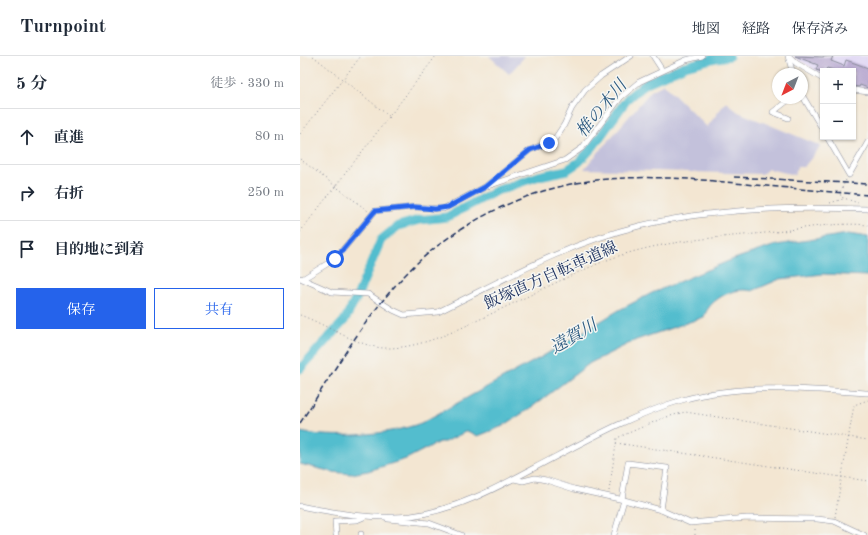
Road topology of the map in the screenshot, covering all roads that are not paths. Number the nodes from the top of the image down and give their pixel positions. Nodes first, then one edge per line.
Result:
1 (631, 56) edge
2 (653, 56) edge
3 (702, 56) edge
4 (789, 56) edge
5 (792, 68) edge
6 (662, 70) junction
7 (820, 77) edge
8 (856, 90) edge
9 (868, 92) edge
10 (783, 104) edge
11 (807, 104) edge
12 (788, 118) dead end
13 (820, 125) edge
14 (829, 140) edge
15 (868, 142) edge
16 (485, 187) junction
17 (868, 209) edge
18 (302, 278) edge
19 (868, 393) edge
20 (514, 479) junction
21 (623, 499) junction
22 (300, 506) edge
23 (661, 510) junction
24 (364, 516) junction
25 (380, 516) junction
26 (855, 533) edge
27 (336, 534) edge
28 (343, 535) edge
29 (461, 535) edge
30 (614, 535) edge
31 (864, 535) edge

1 - 16 street
2 - 6 street
3 - 6 street
4 - 5 street
4 - 7 street
6 - 16 street
8 - 9 street
10 - 12 street
11 - 13 street
14 - 15 street
16 - 18 street
17 - 18 street
19 - 20 street
20 - 21 street
20 - 25 street
21 - 23 street
21 - 23 street
21 - 30 street
22 - 24 street
23 - 26 street
24 - 25 street
24 - 27 street
25 - 29 street
26 - 31 street
27 - 28 street

